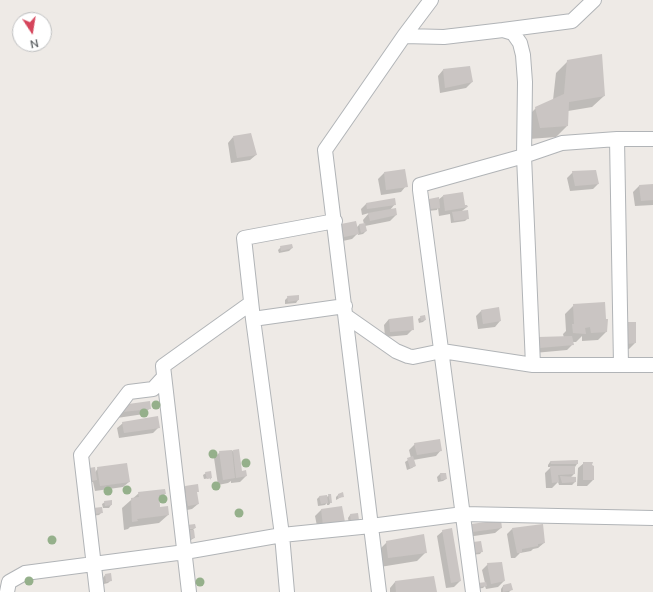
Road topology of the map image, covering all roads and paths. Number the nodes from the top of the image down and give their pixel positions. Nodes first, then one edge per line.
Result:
1 (431, 0) edge
2 (594, 0) edge
3 (404, 36) junction
4 (444, 37) junction
5 (617, 139) junction
6 (653, 139) edge
7 (524, 156) junction
8 (335, 221) junction
9 (251, 303) junction
10 (345, 311) junction
11 (253, 320) junction
12 (442, 352) junction
13 (533, 365) junction
14 (621, 365) junction
15 (653, 365) edge
16 (164, 377) junction
17 (463, 514) junction
18 (653, 518) edge
19 (371, 526) junction
20 (282, 535) junction
21 (185, 552) junction
22 (94, 564) junction
23 (7, 592) edge
24 (97, 592) edge
25 (189, 592) edge
26 (287, 592) edge
27 (379, 592) edge
28 (473, 592) edge

1 - 3 street
2 - 4 street
3 - 4 street
3 - 8 street
4 - 7 street
5 - 6 street
5 - 7 street
5 - 14 street
7 - 12 street
7 - 13 street
8 - 9 street
8 - 10 street
9 - 11 street
9 - 16 street
10 - 11 street
10 - 12 street
10 - 19 street
11 - 20 street
12 - 13 street
12 - 17 street
13 - 14 street
14 - 15 street
16 - 21 street
16 - 22 street
17 - 18 street
17 - 19 street
17 - 28 street
19 - 20 street
19 - 27 street
20 - 21 street
20 - 26 street
21 - 22 street
21 - 25 street
22 - 23 street
22 - 24 street

